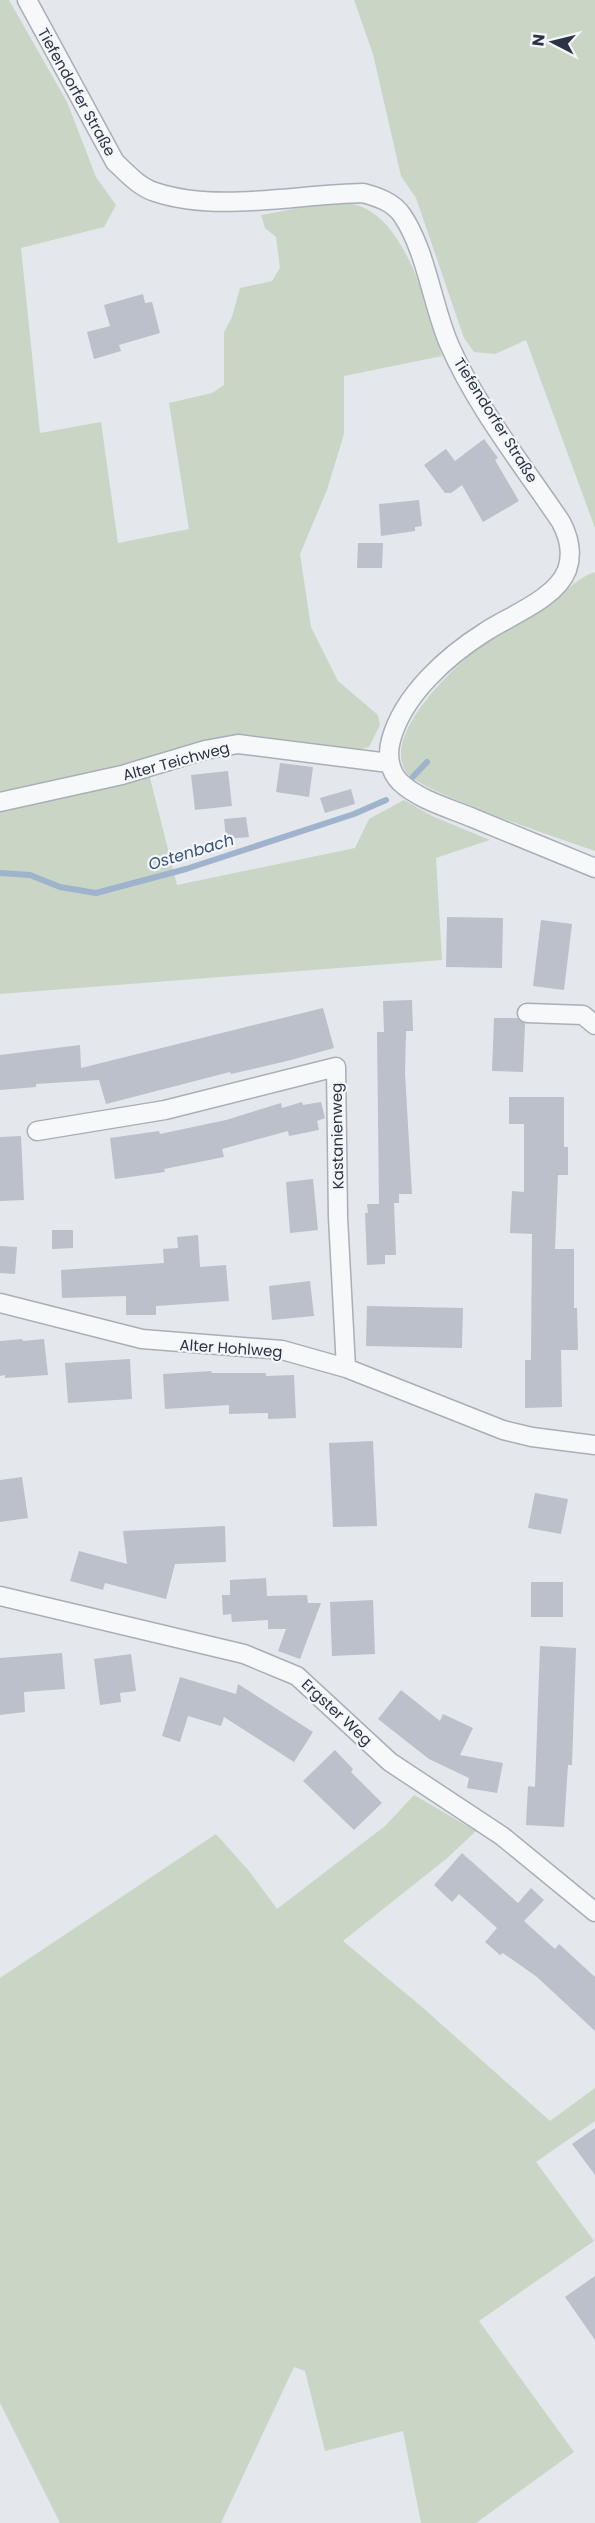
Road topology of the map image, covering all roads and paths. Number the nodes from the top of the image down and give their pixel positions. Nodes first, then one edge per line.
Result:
1 (27, 0) edge
2 (389, 763) junction
3 (0, 802) edge
4 (595, 868) edge
5 (527, 1014) dead end
6 (595, 1025) edge
7 (37, 1131) dead end
8 (0, 1303) edge
9 (346, 1368) junction
10 (595, 1445) edge
11 (0, 1596) edge
12 (593, 1903) edge

1 - 2 street, Tiefendorfer Straße
2 - 3 street, Alter Teichweg
2 - 4 street
5 - 6 street
7 - 9 street, Kastanienweg
8 - 9 street, Alter Hohlweg
9 - 10 street, Alter Hohlweg
11 - 12 street, Ergster Weg

